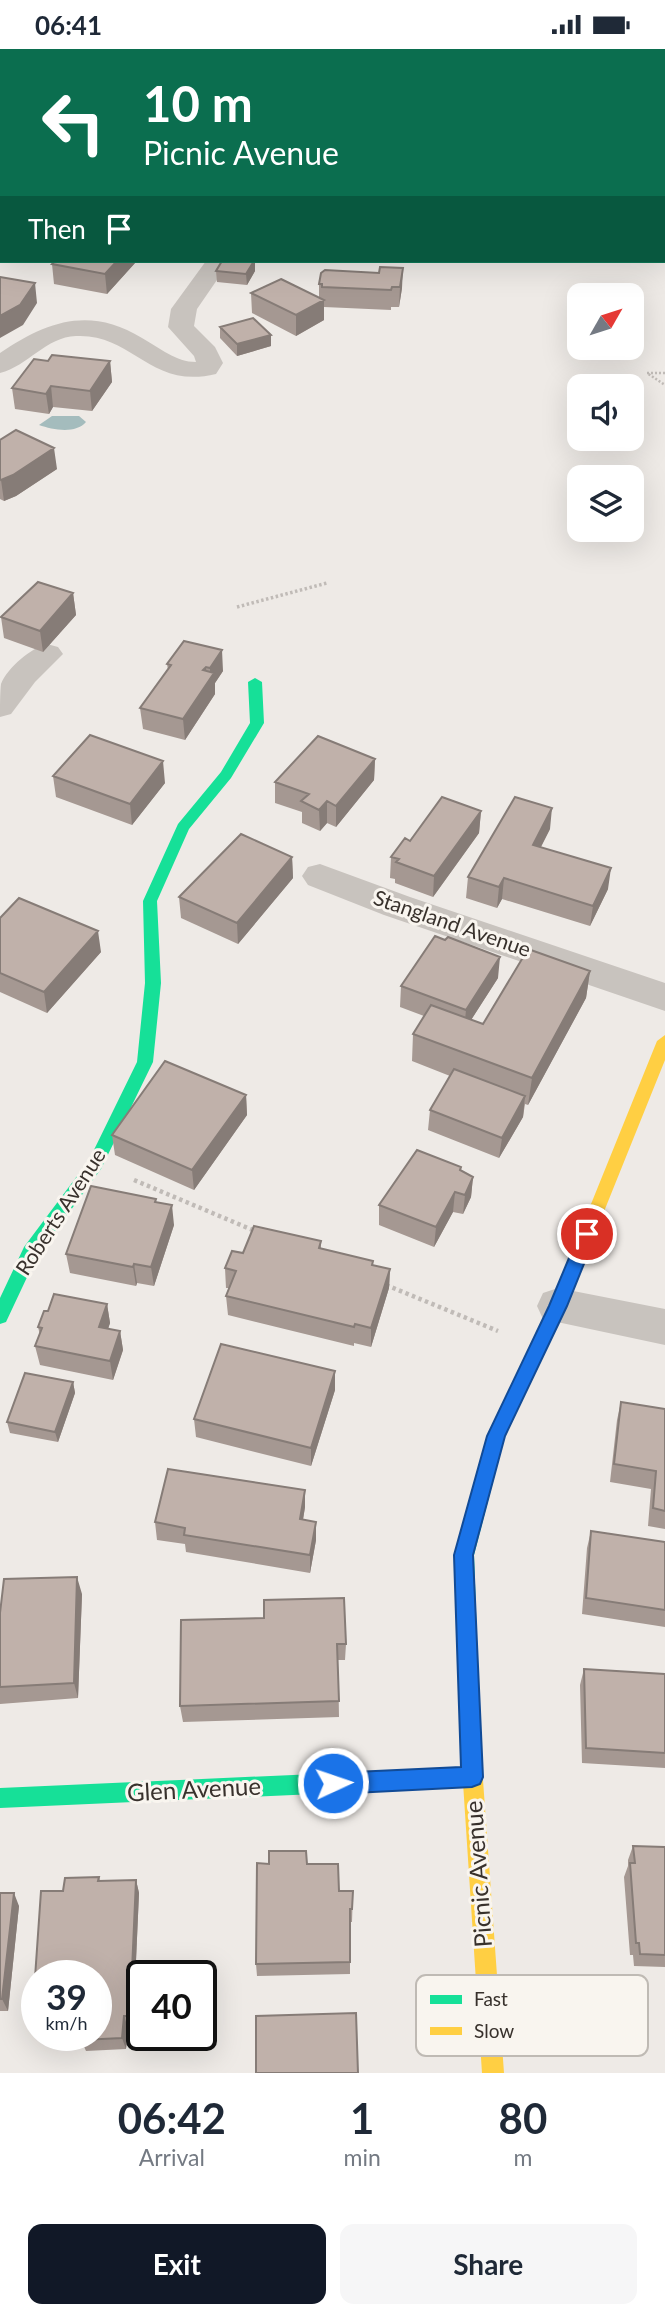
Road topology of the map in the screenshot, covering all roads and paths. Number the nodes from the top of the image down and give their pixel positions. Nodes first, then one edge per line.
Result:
1 (217, 263) edge
2 (0, 365) edge
3 (665, 373) edge
4 (665, 384) edge
5 (327, 583) dead end
6 (237, 607) dead end
7 (47, 654) dead end
8 (255, 682) dead end
9 (0, 707) edge
10 (320, 876) dead end
11 (665, 997) edge
12 (665, 1041) edge
13 (95, 1164) junction
14 (260, 1232) edge
15 (373, 1279) edge
16 (558, 1306) junction
17 (0, 1317) edge
18 (665, 1327) edge
19 (538, 1347) junction
20 (472, 1777) junction
21 (0, 1798) edge
22 (486, 1975) edge

1 - 2 street
3 - 4 path
5 - 6 path
7 - 9 street
8 - 13 street, Roberts Avenue
10 - 11 street, Stangland Avenue
12 - 16 street, Picnic Avenue
13 - 14 path
13 - 17 street, Roberts Avenue
15 - 19 path
16 - 18 street
16 - 19 street, Picnic Avenue
19 - 20 street, Picnic Avenue
20 - 21 street, Glen Avenue
20 - 22 street, Picnic Avenue

